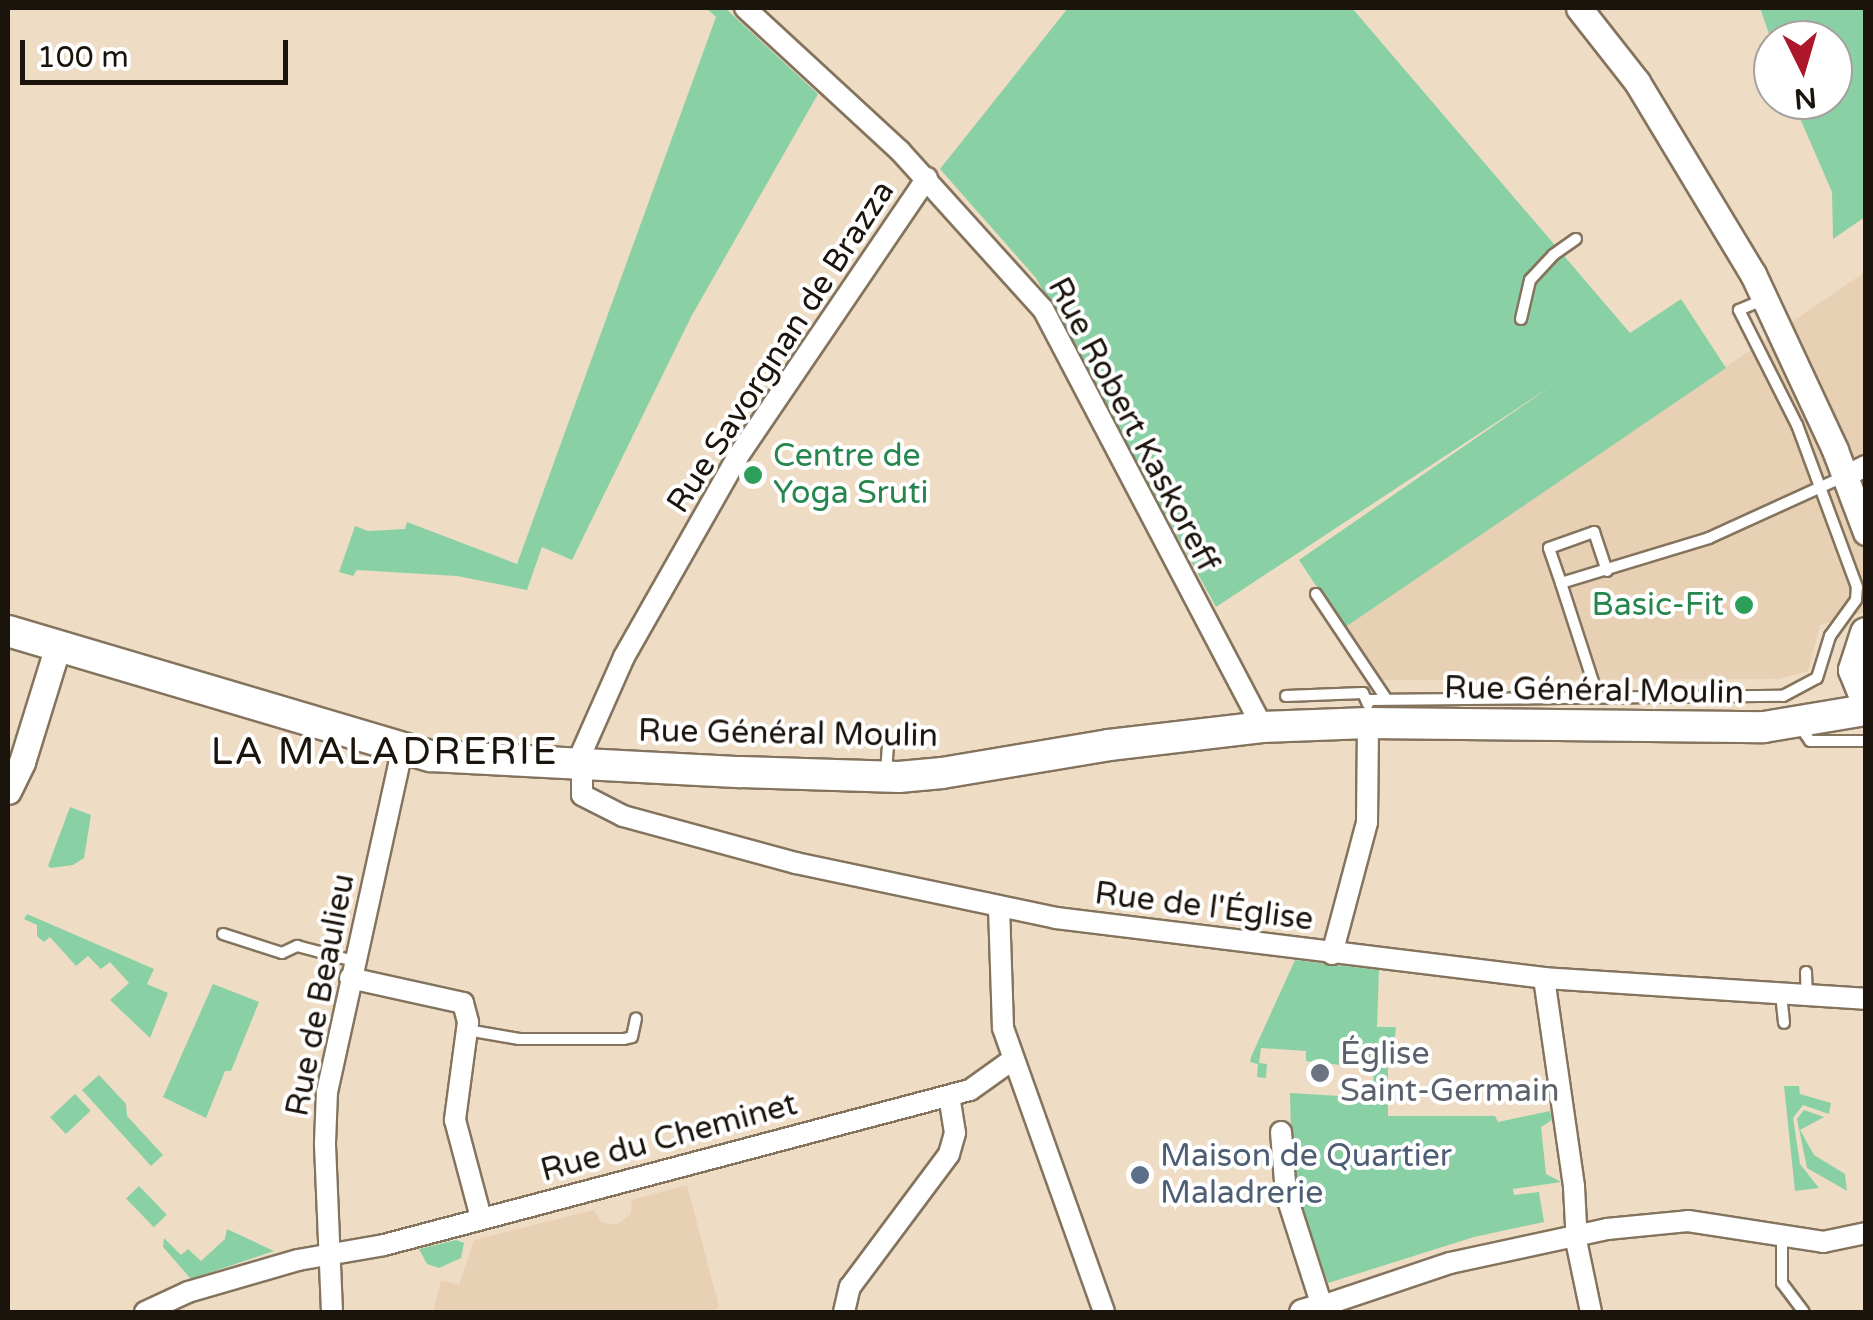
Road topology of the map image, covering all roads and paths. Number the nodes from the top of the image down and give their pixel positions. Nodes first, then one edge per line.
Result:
1 (745, 8) edge
2 (1579, 8) edge
3 (928, 178) junction
4 (1576, 239) dead end
5 (1766, 299) junction
6 (1521, 319) dead end
7 (1856, 471) edge
8 (1822, 488) junction
9 (1866, 532) edge
10 (1607, 571) junction
11 (1562, 583) junction
12 (1316, 594) dead end
13 (8, 630) edge
14 (1866, 633) edge
15 (58, 646) junction
16 (1854, 670) junction
17 (1286, 696) dead end
18 (1384, 697) junction
19 (1598, 697) junction
20 (1866, 699) edge
21 (1866, 710) edge
22 (1368, 712) junction
23 (1809, 721) junction
24 (1262, 727) junction
25 (1866, 741) edge
26 (888, 744) dead end
27 (402, 750) junction
28 (580, 764) junction
29 (886, 776) junction
30 (8, 791) edge
31 (999, 907) junction
32 (223, 934) dead end
33 (1332, 954) junction
34 (352, 969) junction
35 (1806, 972) dead end
36 (1544, 978) junction
37 (1781, 994) junction
38 (1807, 996) junction
39 (1866, 999) edge
40 (636, 1018) dead end
41 (1784, 1022) dead end
42 (467, 1030) junction
43 (1012, 1060) junction
44 (949, 1096) junction
45 (1282, 1132) dead end
46 (482, 1218) junction
47 (1866, 1233) edge
48 (1783, 1235) junction
49 (1578, 1236) junction
50 (331, 1254) junction
51 (1316, 1310) edge
52 (145, 1312) edge
53 (332, 1312) edge
54 (844, 1312) edge
55 (1104, 1312) edge
56 (1591, 1312) edge
57 (1804, 1312) edge

1 - 3 street, Rue Robert Kaskoreff
2 - 5 street
3 - 24 street, Rue Robert Kaskoreff
3 - 28 street, Rue Savorgnan de Brazza
4 - 6 lane
5 - 7 street
5 - 8 lane
7 - 8 lane
7 - 9 street
8 - 10 lane
8 - 19 lane
10 - 11 lane
10 - 11 lane
11 - 19 lane
12 - 18 lane
13 - 15 main road, Rue Général Moulin
14 - 16 main road
15 - 27 main road, Rue Général Moulin
15 - 30 street
16 - 20 main road
16 - 23 main road
17 - 22 lane
18 - 19 lane
18 - 22 lane
21 - 23 main road, Rue Général Moulin
22 - 23 main road, Rue Général Moulin
22 - 24 main road, Rue Général Moulin
22 - 33 street
23 - 25 lane
24 - 29 main road, Rue Général Moulin
26 - 29 lane
27 - 28 main road, Rue Général Moulin
27 - 34 street, Rue de Beaulieu
28 - 29 main road, Rue Général Moulin
28 - 31 street, Rue de l'Église
31 - 33 street, Rue de l'Église
31 - 43 street
32 - 34 lane
33 - 36 street, Rue de l'Église
34 - 42 street
34 - 50 street, Rue de Beaulieu
35 - 38 lane
36 - 37 street, Rue de l'Église
36 - 49 street
37 - 38 street, Rue de l'Église
37 - 41 lane
38 - 39 street, Rue de l'Église
40 - 42 lane
42 - 46 street
43 - 44 street, Rue du Cheminet
43 - 55 street
44 - 46 street, Rue du Cheminet
44 - 54 street
45 - 51 street
46 - 50 street, Rue du Cheminet
47 - 48 street
48 - 49 street
48 - 57 lane
49 - 51 street
49 - 56 street
50 - 52 street, Rue du Cheminet
50 - 53 street, Rue de Beaulieu

